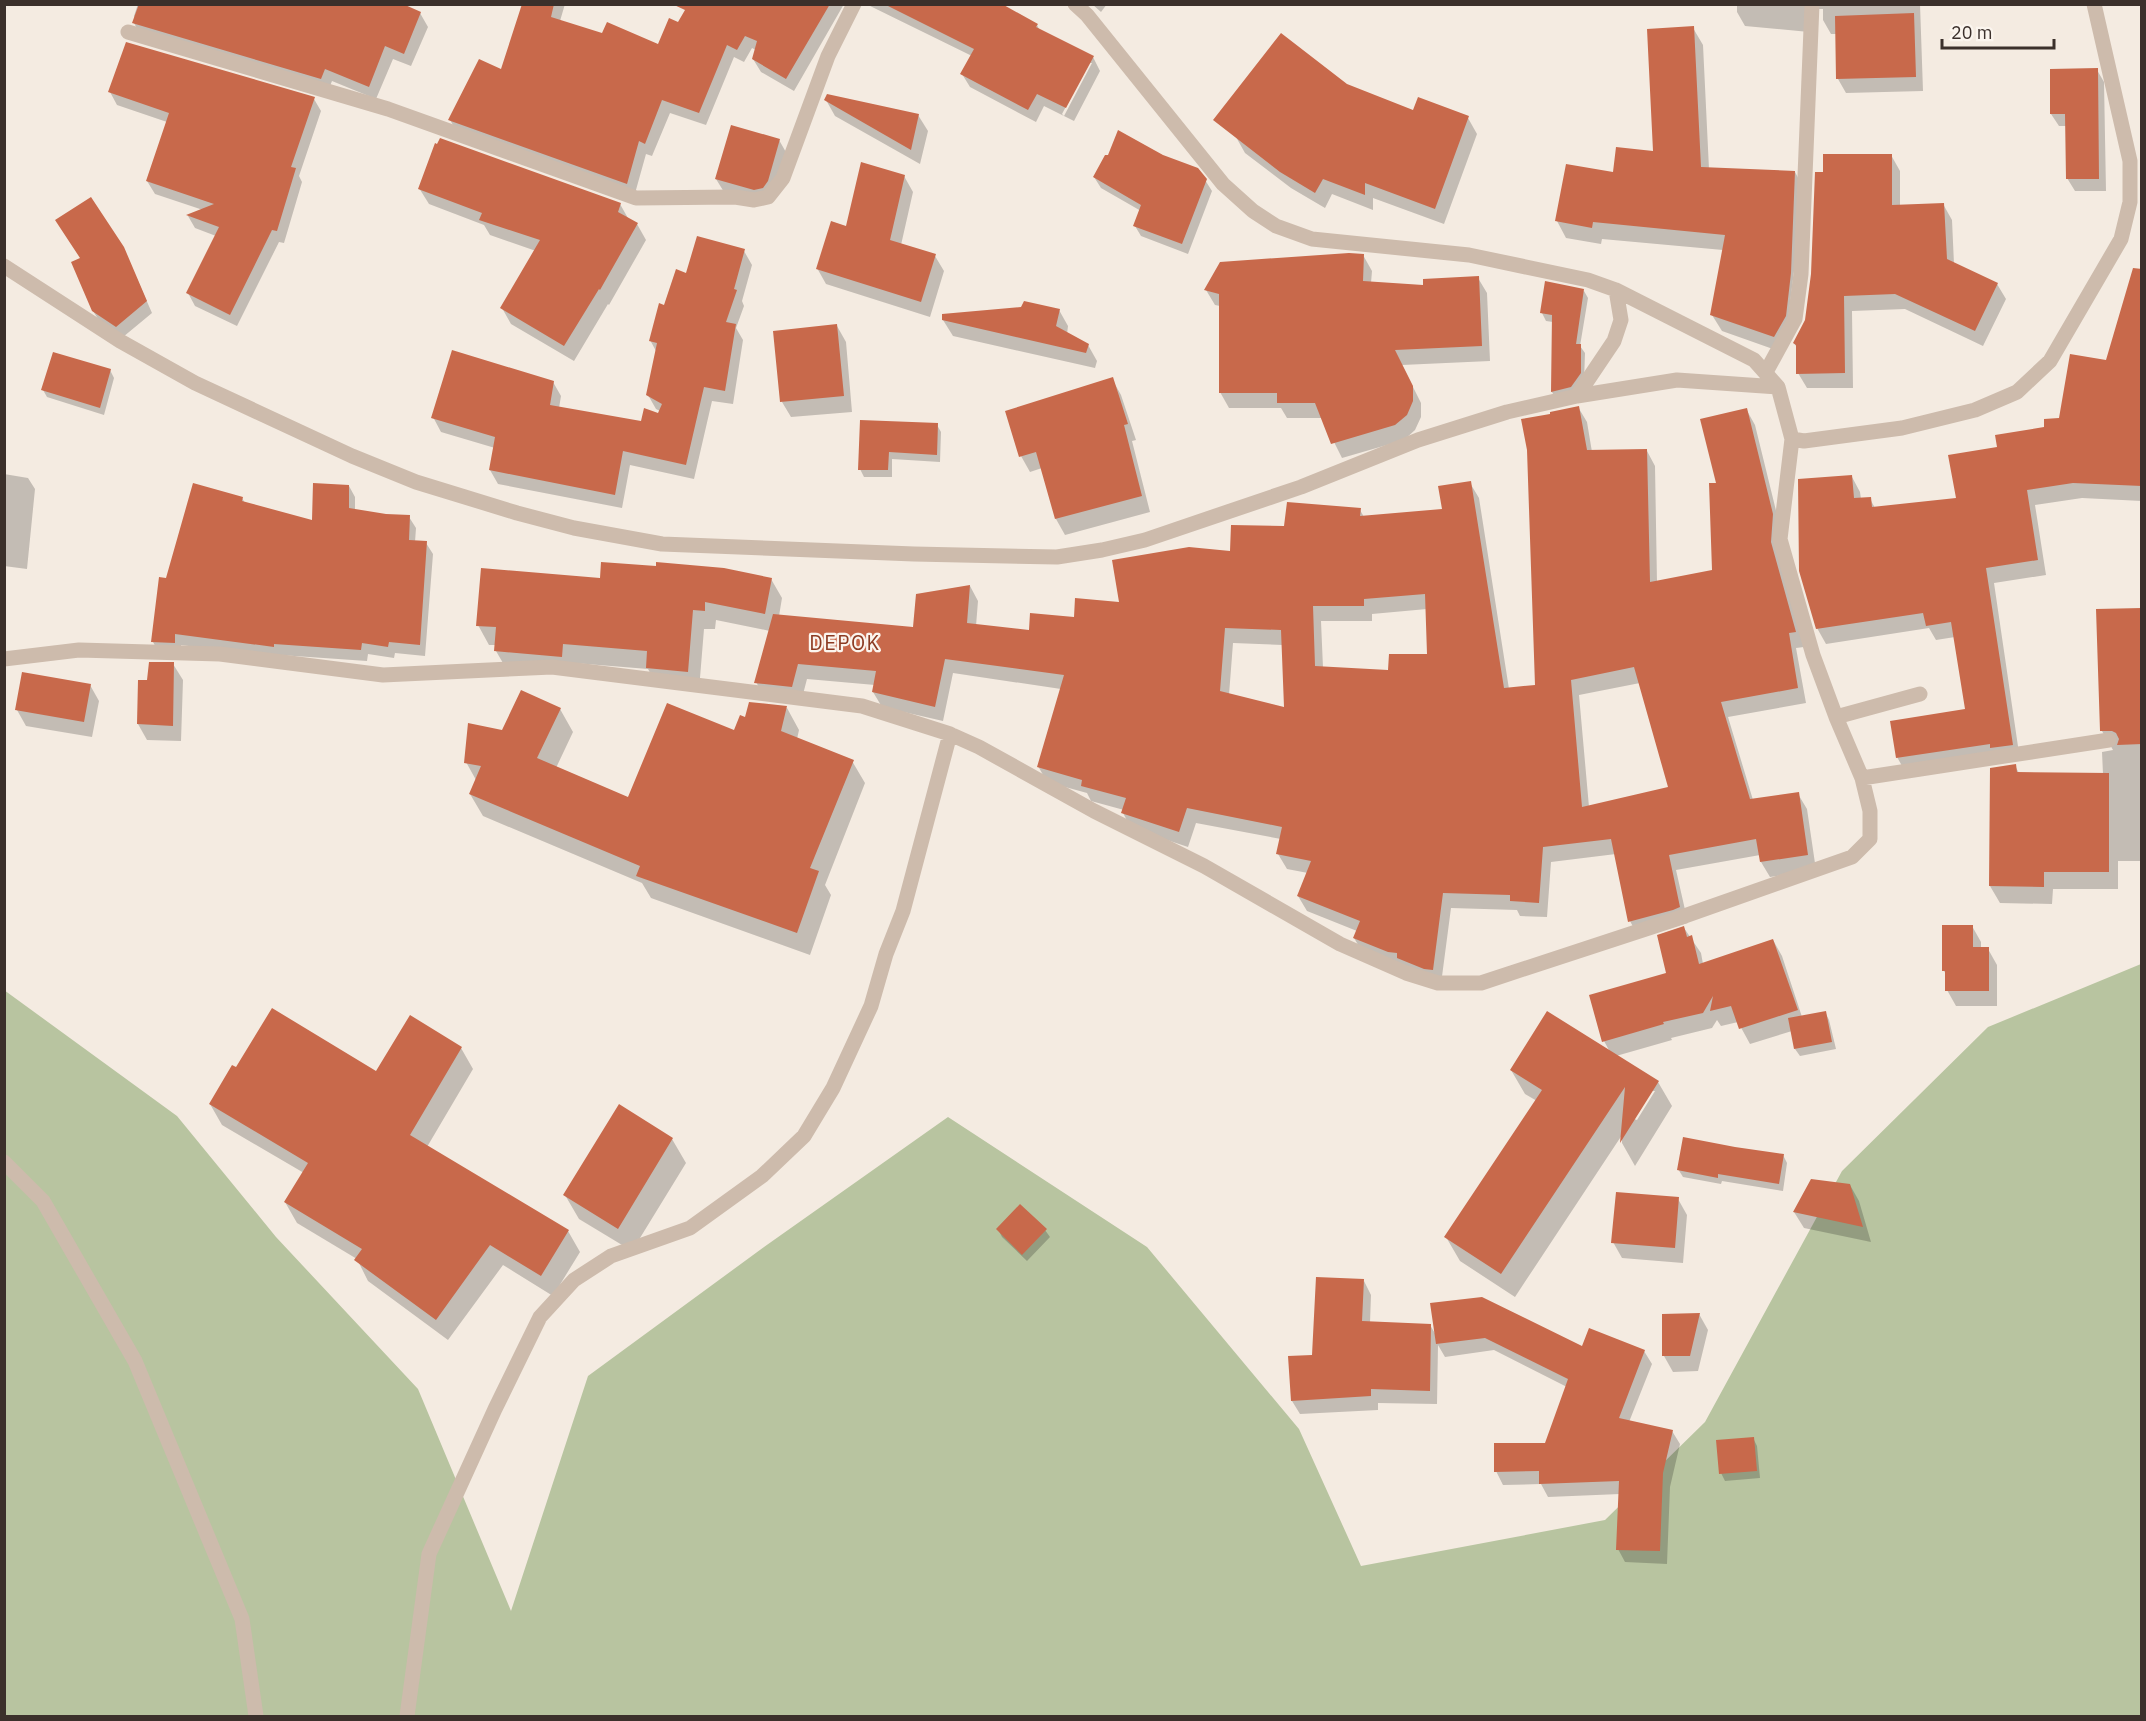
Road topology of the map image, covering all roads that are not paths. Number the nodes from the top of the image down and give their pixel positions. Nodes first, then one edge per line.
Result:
1 (854, 4) edge
2 (1075, 4) edge
3 (1812, 4) edge
4 (2094, 4) edge
5 (128, 32) dead end
6 (2136, 197) edge
7 (4, 266) edge
8 (1616, 290) junction
9 (1766, 372) junction
10 (1778, 387) junction
11 (1577, 396) junction
12 (1791, 439) junction
13 (4, 659) edge
14 (1920, 694) dead end
15 (1836, 717) junction
16 (950, 734) junction
17 (2109, 740) dead end
18 (1862, 778) junction
19 (4, 1162) edge
20 (256, 1716) edge
21 (407, 1716) edge

1 - 5 street
2 - 8 street
3 - 9 street
4 - 6 street
6 - 12 street
7 - 11 street
8 - 9 street
8 - 11 street
9 - 10 street
10 - 11 street
10 - 12 street
12 - 15 street
13 - 16 street
14 - 15 street
15 - 18 street
16 - 18 street
16 - 21 street
17 - 18 street
19 - 20 street

